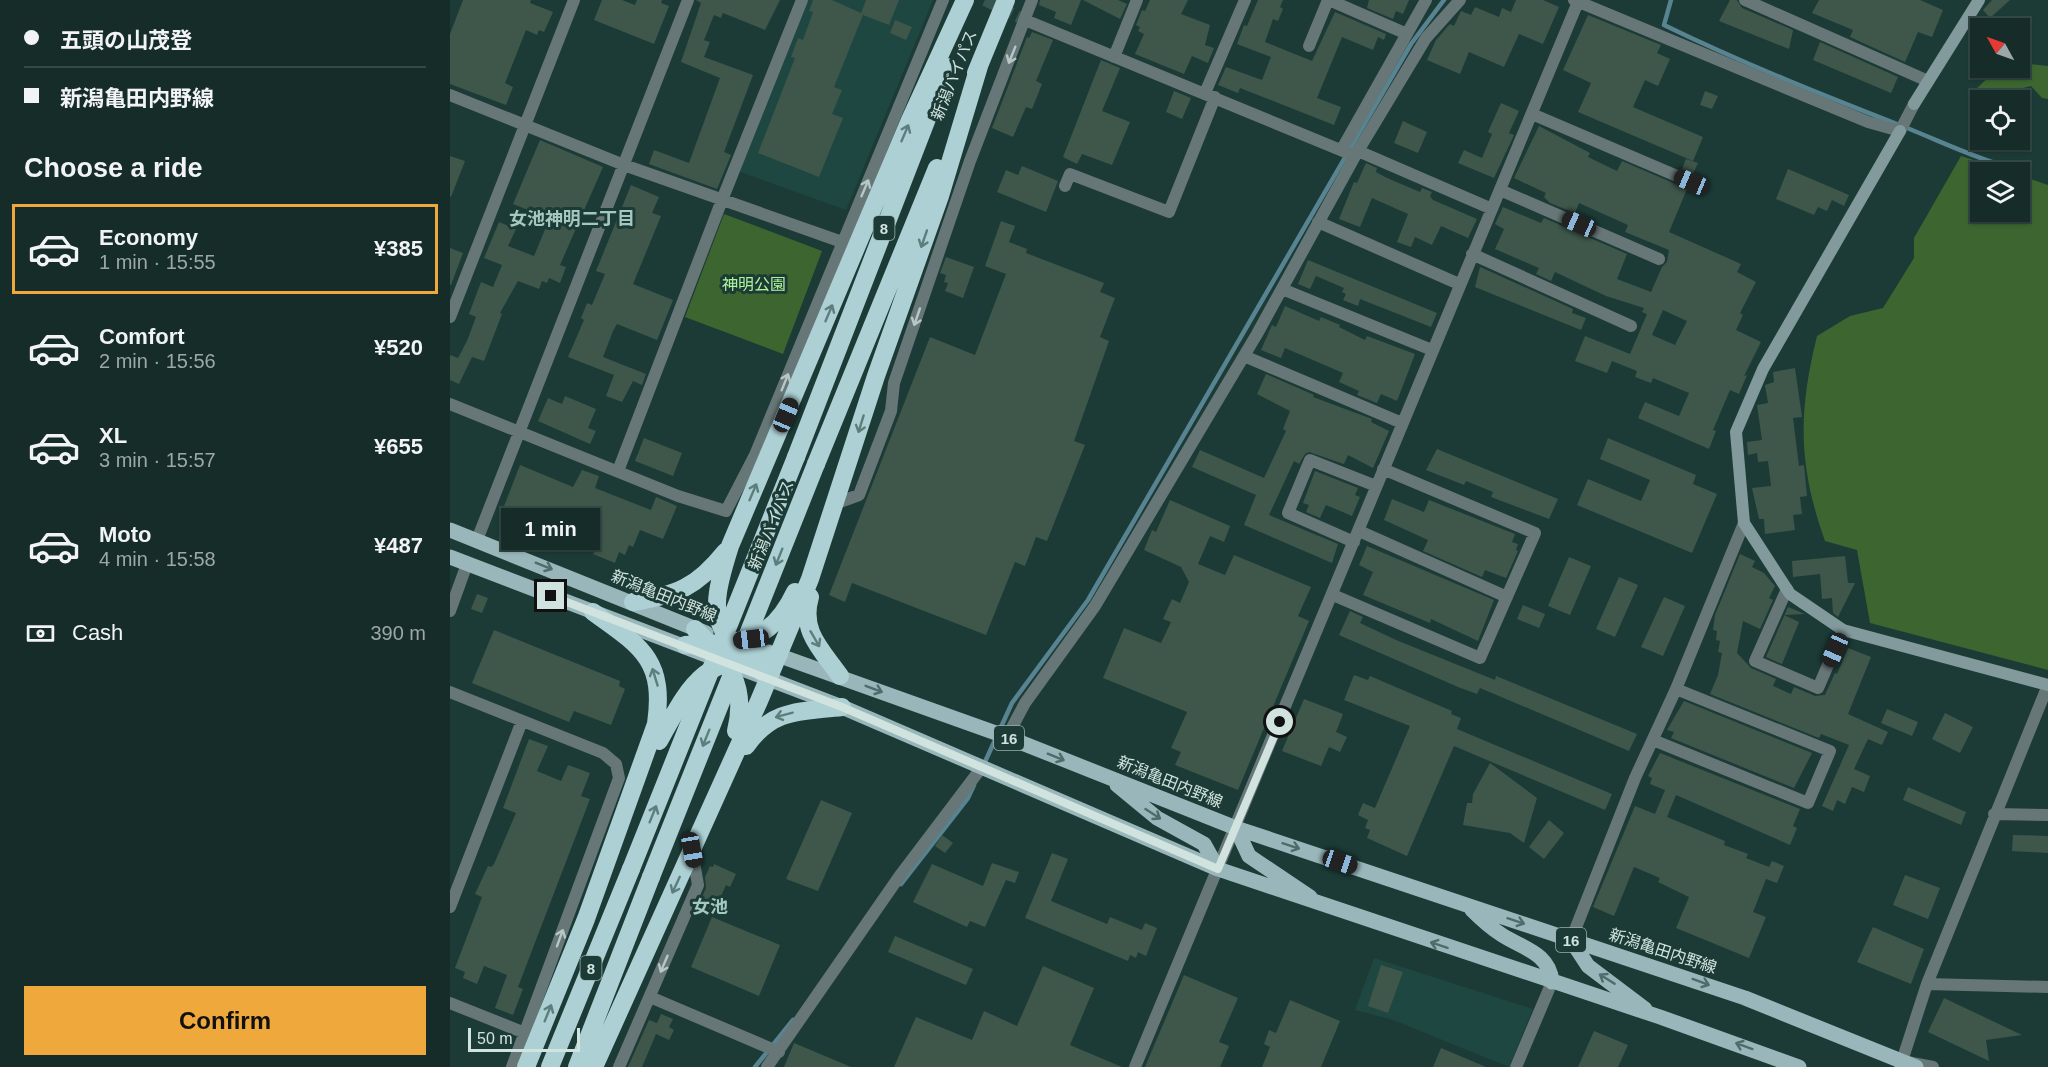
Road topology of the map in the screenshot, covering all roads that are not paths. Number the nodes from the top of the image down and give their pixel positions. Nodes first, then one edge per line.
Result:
1 (574, 0) edge
2 (688, 0) edge
3 (802, 0) edge
4 (943, 0) edge
5 (965, 0) edge
6 (973, 0) edge
7 (1006, 0) edge
8 (1032, 0) edge
9 (1137, 0) edge
10 (1245, 0) edge
11 (1328, 0) edge
12 (1426, 0) edge
13 (1460, 0) edge
14 (1746, 0) edge
15 (1979, 0) edge
16 (1576, 1) edge
17 (1025, 21) junction
18 (1407, 34) junction
19 (1309, 46) dead end
20 (1114, 57) junction
21 (980, 63) junction
22 (1928, 81) junction
23 (450, 95) edge
24 (1210, 95) junction
25 (1532, 114) junction
26 (524, 125) junction
27 (1900, 131) junction
28 (1342, 149) junction
29 (1356, 153) junction
30 (624, 165) junction
31 (1691, 182) dead end
32 (1065, 186) dead end
33 (1500, 190) junction
34 (722, 200) junction
35 (1491, 208) junction
36 (1318, 222) junction
37 (842, 242) junction
38 (1472, 254) junction
39 (1659, 259) dead end
40 (1459, 284) junction
41 (1282, 289) junction
42 (450, 317) edge
43 (1631, 326) dead end
44 (1432, 350) junction
45 (1244, 356) junction
46 (450, 404) edge
47 (1402, 423) junction
48 (520, 432) junction
49 (1383, 470) junction
50 (618, 471) junction
51 (1376, 486) junction
52 (837, 503) junction
53 (1744, 523) junction
54 (450, 530) edge
55 (1356, 536) junction
56 (477, 540) junction
57 (730, 546) junction
58 (450, 557) edge
59 (468, 564) junction
60 (1787, 589) junction
61 (1333, 595) junction
62 (1507, 597) junction
63 (633, 602) junction
64 (450, 611) edge
65 (592, 612) junction
66 (695, 629) junction
67 (1844, 630) junction
68 (731, 642) junction
69 (709, 643) junction
70 (686, 645) junction
71 (779, 655) junction
72 (734, 659) junction
73 (840, 675) junction
74 (769, 678) junction
75 (2048, 685) edge
76 (1676, 689) junction
77 (450, 692) edge
78 (842, 707) junction
79 (522, 721) junction
80 (1007, 737) junction
81 (1653, 740) junction
82 (982, 766) junction
83 (640, 774) junction
84 (725, 777) junction
85 (1108, 777) junction
86 (1994, 814) junction
87 (2048, 815) edge
88 (1236, 828) junction
89 (692, 850) junction
90 (1218, 869) junction
91 (1465, 904) junction
92 (1320, 905) junction
93 (450, 907) edge
94 (1571, 940) junction
95 (1552, 982) junction
96 (1927, 984) junction
97 (2048, 987) edge
98 (650, 997) junction
99 (450, 1003) edge
100 (1650, 1013) junction
101 (525, 1033) junction
102 (779, 1052) junction
103 (1906, 1065) edge
104 (512, 1067) edge
105 (526, 1067) edge
106 (550, 1067) edge
107 (577, 1067) edge
108 (594, 1067) edge
109 (619, 1067) edge
110 (767, 1067) edge
111 (1136, 1067) edge
112 (1516, 1067) edge
113 (1799, 1067) edge
114 (1933, 1067) edge

1 - 26 street
2 - 30 street
3 - 34 street
37 -> 4 street
57 -> 5 highway
106 -> 6 highway, 新潟バイパス / 8, bridge
7 - 21 highway, 新潟バイパス / 8
8 - 17 street
9 - 20 street
10 - 24 street
11 - 18 street
11 - 19 street
12 - 18 street
13 - 29 street
14 - 22 street
15 - 22 street
16 - 25 street
16 - 27 street
17 - 20 street
17 -> 52 street
18 - 28 street
20 - 24 street
21 -> 52 highway
21 -> 107 highway, 新潟バイパス / 8, bridge
22 - 27 street
23 - 26 street
24 - 28 street
24 - 32 street
25 - 31 street
25 - 33 street
26 - 30 street
26 - 42 street
27 - 53 street
28 - 29 street
29 - 35 street
29 - 36 street
30 - 34 street
30 - 48 street
33 - 35 street
33 - 39 street
34 - 37 street
34 - 50 street
35 - 38 street
36 - 40 street
36 - 41 street
50 -> 37 street
38 - 40 street
38 - 43 street
40 - 44 street
41 - 44 street
41 - 45 street
44 - 47 street
45 - 47 street
45 - 80 street
46 - 48 street
47 - 49 street
48 - 50 street
48 - 56 street
49 - 51 street
49 - 62 street
51 - 55 street
51 - 55 street
52 - 68 highway
52 - 71 highway
52 -> 73 highway
53 - 60 street
53 - 76 street
54 - 56 main road, 新潟亀田内野線 / 16
55 - 61 street
55 - 62 street
56 -> 63 main road, 新潟亀田内野線 / 16
57 - 63 highway
57 - 68 highway
58 - 59 main road
59 - 64 street
59 - 65 main road
60 - 67 street
60 - 67 street
61 - 62 street
61 - 88 street
63 - 66 main road, 新潟亀田内野線 / 16
65 - 70 main road
83 -> 65 highway
66 - 68 main road, 新潟亀田内野線 / 16
66 - 69 highway
67 - 75 street
68 - 69 highway
68 - 71 main road, 新潟亀田内野線 / 16
68 - 72 highway
69 - 70 highway
69 - 72 highway
70 - 72 main road
71 - 72 highway
71 - 73 main road, 新潟亀田内野線 / 16
71 - 74 highway
72 - 74 highway
72 - 83 highway
72 - 84 highway
73 -> 80 main road, 新潟亀田内野線 / 16
74 - 78 main road, 16
74 - 84 highway
75 - 86 street
76 - 81 street
76 - 81 street
77 - 79 street
78 - 82 main road, 16
78 -> 84 highway
79 - 93 street
101 -> 79 street
80 -> 85 main road, 新潟亀田内野線 / 16
81 - 94 street
82 - 90 main road, 16
82 - 102 street
105 -> 83 highway
84 - 89 highway
85 - 88 main road, 新潟亀田内野線 / 16
85 -> 90 main road
86 - 87 street
86 - 96 street
88 - 90 street
88 -> 91 main road, 新潟亀田内野線 / 16
88 - 92 main road
89 -> 98 street
89 -> 108 highway
90 - 92 main road, 16
90 - 111 street
91 -> 94 main road, 新潟亀田内野線 / 16
91 - 95 main road
95 -> 92 main road, 16
100 -> 94 main road
94 -> 103 main road, 新潟亀田内野線 / 16
95 - 100 main road, 16
95 - 112 street
96 - 97 street
96 - 103 street
98 - 102 street
98 - 109 street
99 - 101 street
113 -> 100 main road, 16
101 - 104 street
102 - 110 street
103 - 114 street

